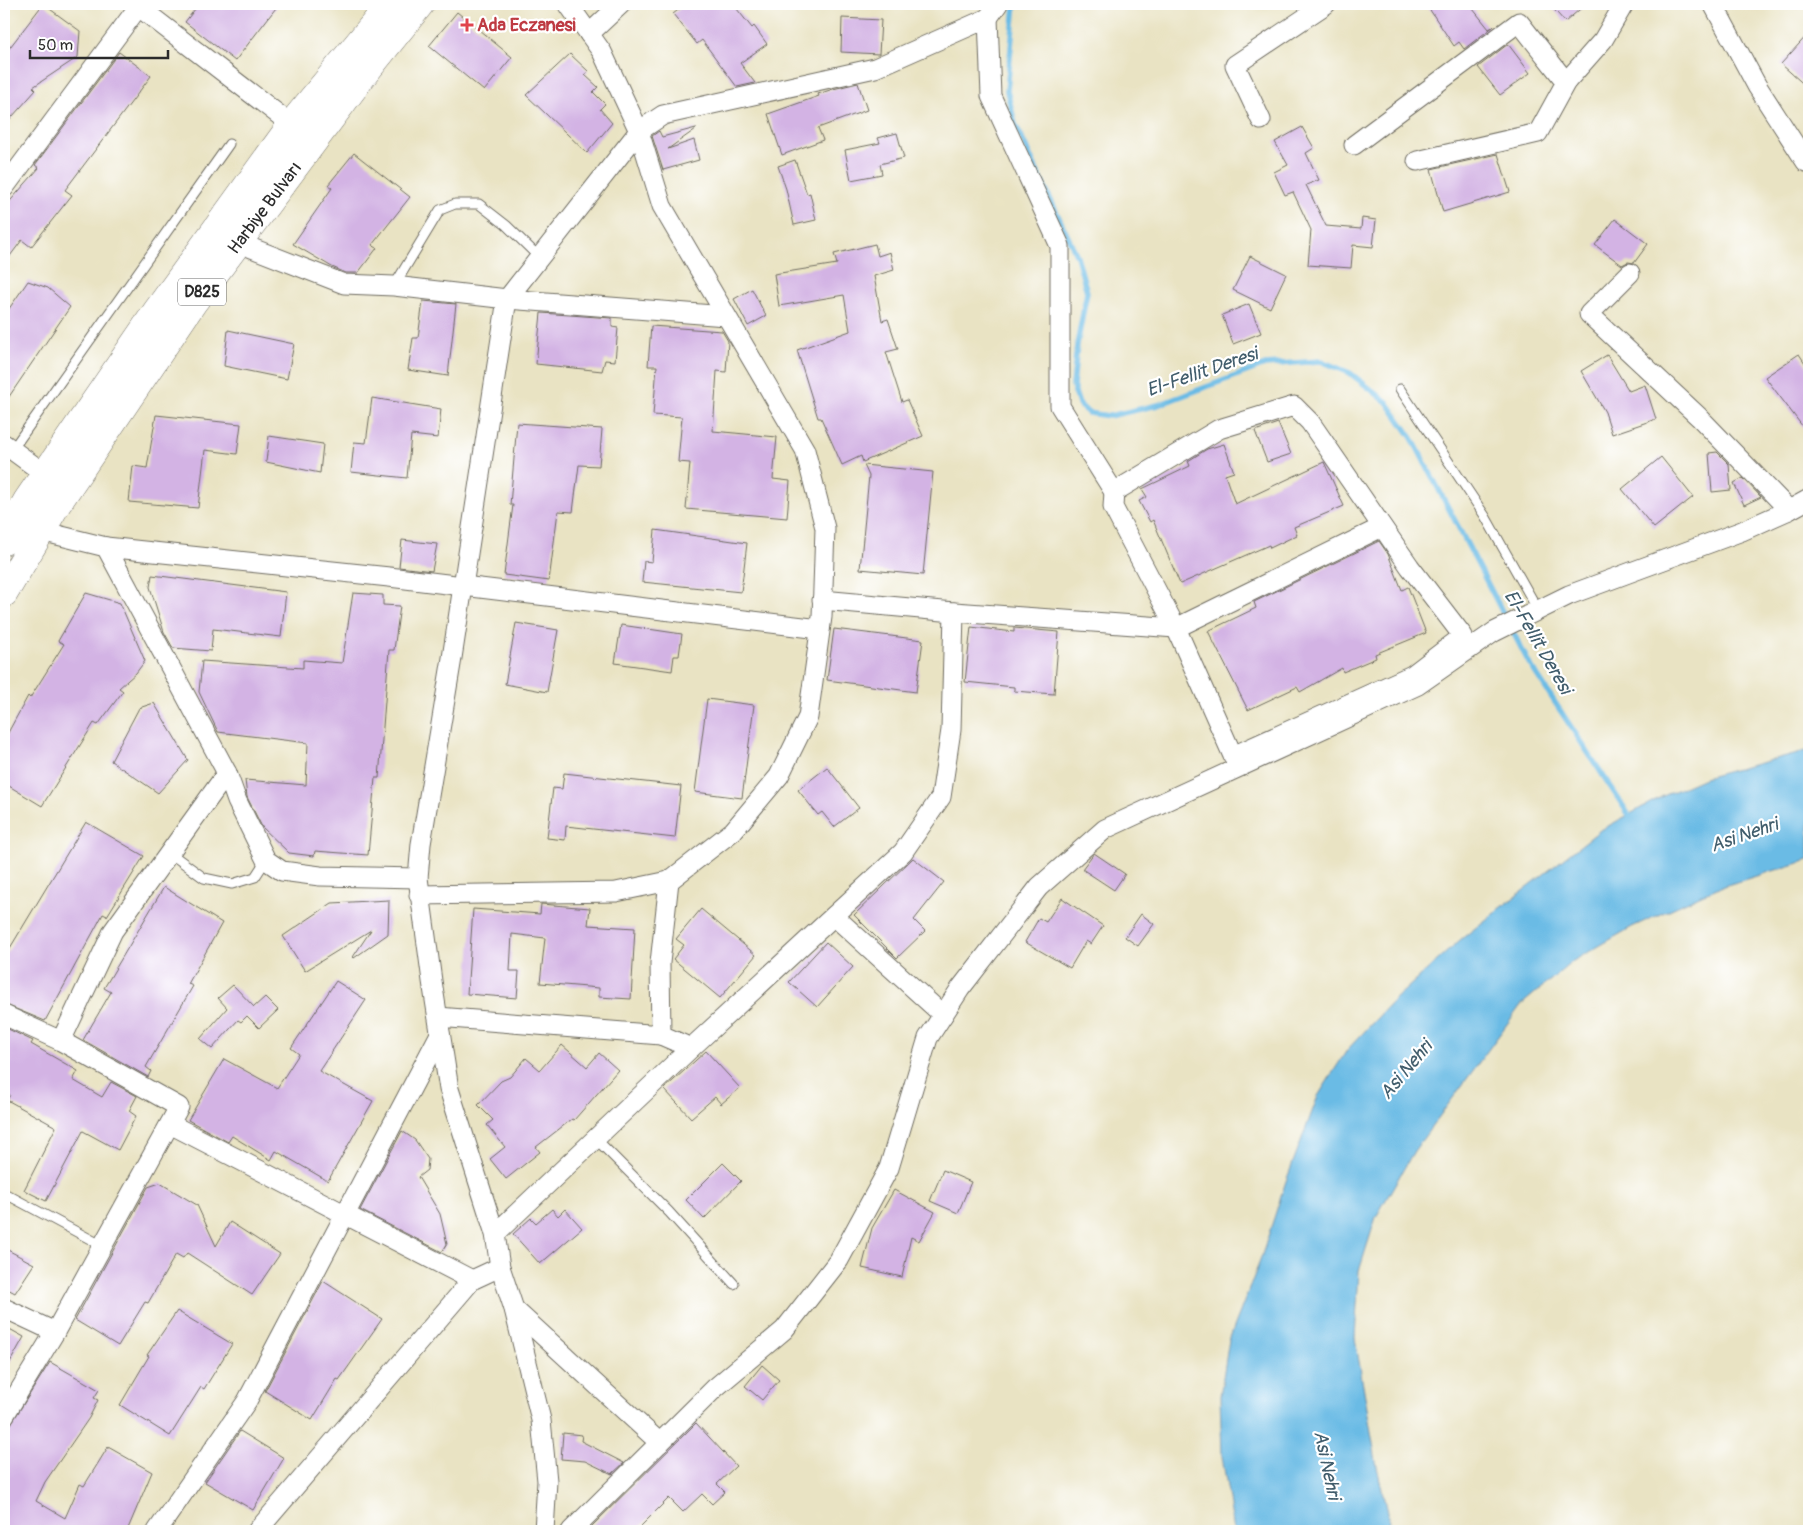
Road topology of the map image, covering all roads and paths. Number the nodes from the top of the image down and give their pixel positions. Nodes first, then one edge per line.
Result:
1 (391, 4) edge
2 (420, 4) edge
3 (568, 4) edge
4 (621, 4) edge
5 (1326, 4) edge
6 (1624, 4) edge
7 (1713, 4) edge
8 (137, 5) edge
9 (993, 11) edge
10 (589, 34) junction
11 (1566, 82) junction
12 (1261, 120) dead end
13 (292, 125) junction
14 (639, 131) junction
15 (229, 144) dead end
16 (1354, 145) dead end
17 (1417, 160) dead end
18 (1806, 162) dead end
19 (4, 188) edge
20 (239, 243) junction
21 (539, 257) junction
22 (1630, 273) dead end
23 (394, 286) junction
24 (507, 299) junction
25 (726, 316) junction
26 (1400, 389) dead end
27 (8, 447) edge
28 (46, 474) junction
29 (1114, 492) junction
30 (1809, 499) edge
31 (1789, 510) junction
32 (1382, 527) junction
33 (41, 531) junction
34 (4, 542) edge
35 (106, 547) junction
36 (462, 586) junction
37 (4, 593) edge
38 (822, 600) junction
39 (1538, 610) junction
40 (954, 612) junction
41 (1176, 628) junction
42 (820, 629) junction
43 (227, 773) junction
44 (170, 853) junction
45 (266, 860) junction
46 (669, 881) junction
47 (419, 887) junction
48 (834, 916) junction
49 (4, 1015) edge
50 (943, 1015) junction
51 (439, 1026) junction
52 (661, 1035) junction
53 (61, 1042) junction
54 (691, 1048) junction
55 (170, 1124) junction
56 (596, 1139) junction
57 (4, 1193) edge
58 (345, 1215) junction
59 (495, 1234) junction
60 (103, 1246) junction
61 (500, 1267) junction
62 (472, 1280) junction
63 (734, 1284) dead end
64 (4, 1308) edge
65 (514, 1309) junction
66 (55, 1332) junction
67 (4, 1416) edge
68 (660, 1443) junction
69 (157, 1531) edge
70 (257, 1531) edge
71 (544, 1531) edge
72 (571, 1531) edge

1 - 13 main road, Harbiye Bulvarı / D825
2 - 20 main road, Harbiye Bulvarı / D825
3 - 10 street
4 - 10 street
5 - 12 street
6 - 11 street
7 - 18 street
8 - 13 street
8 - 19 street
9 - 14 street
9 - 29 street
10 - 14 street
11 - 16 street
11 - 17 street
13 - 28 main road, Harbiye Bulvarı / D825
14 - 21 street
14 - 25 street
15 - 27 lane
20 - 23 street
20 - 33 main road, Harbiye Bulvarı / D825
21 - 23 lane
21 - 24 street
22 - 31 street
23 - 24 street
24 - 25 street
24 - 36 street
25 - 38 street
26 - 39 lane
27 - 28 street
28 - 34 main road, Harbiye Bulvarı / D825
29 - 32 street
29 - 41 street
30 - 31 street
31 - 39 street
32 - 41 street
32 - 41 street
33 - 35 street
33 - 37 main road, Harbiye Bulvarı / D825
35 - 36 street
35 - 43 street
36 - 42 street
36 - 47 street
38 - 40 street
38 - 42 street
39 - 50 street
40 - 41 street
40 - 48 street
42 - 46 street
43 - 44 street
43 - 45 street
44 - 45 lane
44 - 53 street
45 - 47 street
46 - 47 street
46 - 52 street
47 - 51 street
48 - 50 street
48 - 54 street
49 - 53 street
50 - 68 street
51 - 52 street
51 - 58 street
51 - 59 street
52 - 54 street
53 - 55 street
54 - 56 street
55 - 58 street
55 - 60 street
56 - 59 street
56 - 63 lane
57 - 60 lane
58 - 62 street
58 - 69 street
59 - 61 street
60 - 66 street
61 - 62 street
61 - 65 street
62 - 70 street
64 - 66 street
65 - 68 street
65 - 71 street
66 - 67 street
68 - 72 street

